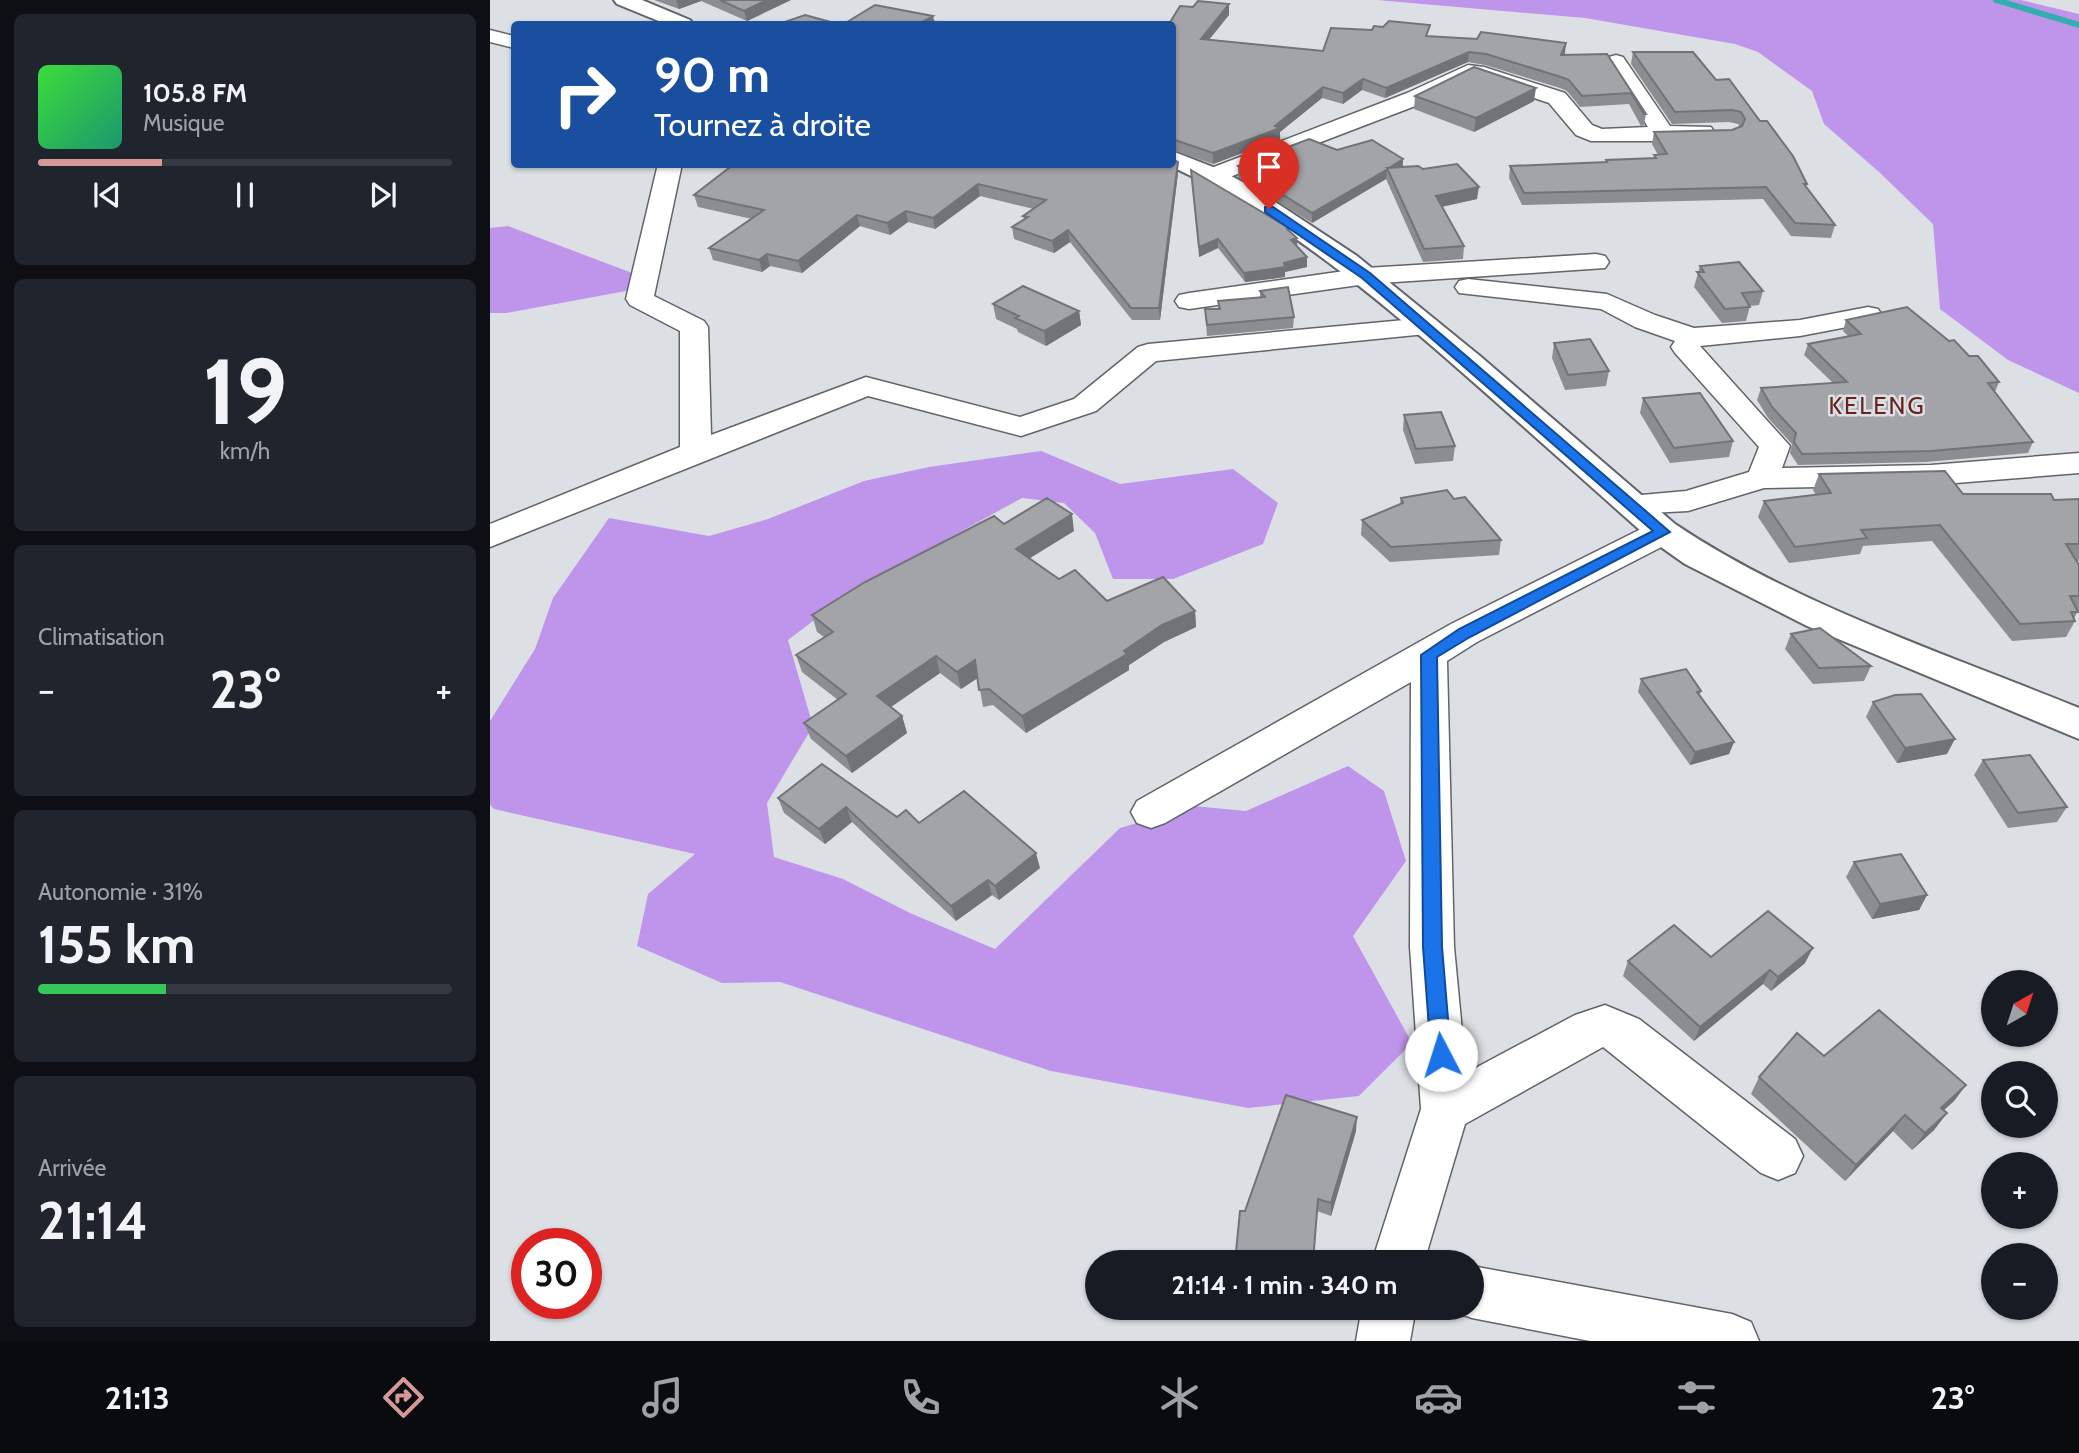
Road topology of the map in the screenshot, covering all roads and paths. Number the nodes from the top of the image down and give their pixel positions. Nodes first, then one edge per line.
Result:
1 (624, 0) edge
2 (675, 21) edge
3 (490, 36) edge
4 (511, 41) edge
5 (1616, 61) dead end
6 (1729, 132) edge
7 (1664, 134) junction
8 (1176, 160) edge
9 (669, 168) edge
10 (1214, 175) junction
11 (1596, 262) dead end
12 (1366, 276) junction
13 (1189, 301) dead end
14 (1868, 315) edge
15 (1426, 326) junction
16 (1692, 337) junction
17 (696, 451) junction
18 (2079, 463) edge
19 (1762, 478) junction
20 (1630, 504) junction
21 (1663, 532) junction
22 (490, 536) edge
23 (1429, 655) junction
24 (2079, 724) edge
25 (1151, 812) dead end
26 (1445, 1109) junction
27 (1778, 1156) dead end
28 (1402, 1250) edge
29 (1484, 1294) edge
30 (1387, 1320) edge
31 (1383, 1341) edge
32 (1732, 1341) edge

1 - 2 main road
3 - 4 street
5 - 7 street
6 - 7 street
7 - 10 street
8 - 10 main road
9 - 17 street
10 - 12 main road
11 - 12 street
12 - 13 street
12 - 15 main road
12 - 16 street
14 - 16 street
15 - 17 street
15 - 20 main road
16 - 19 street
17 - 22 street
18 - 19 street
19 - 20 street
20 - 21 main road
21 - 23 street
21 - 24 main road
23 - 25 street
23 - 26 street
26 - 27 street
26 - 28 street
29 - 32 street
30 - 31 street

